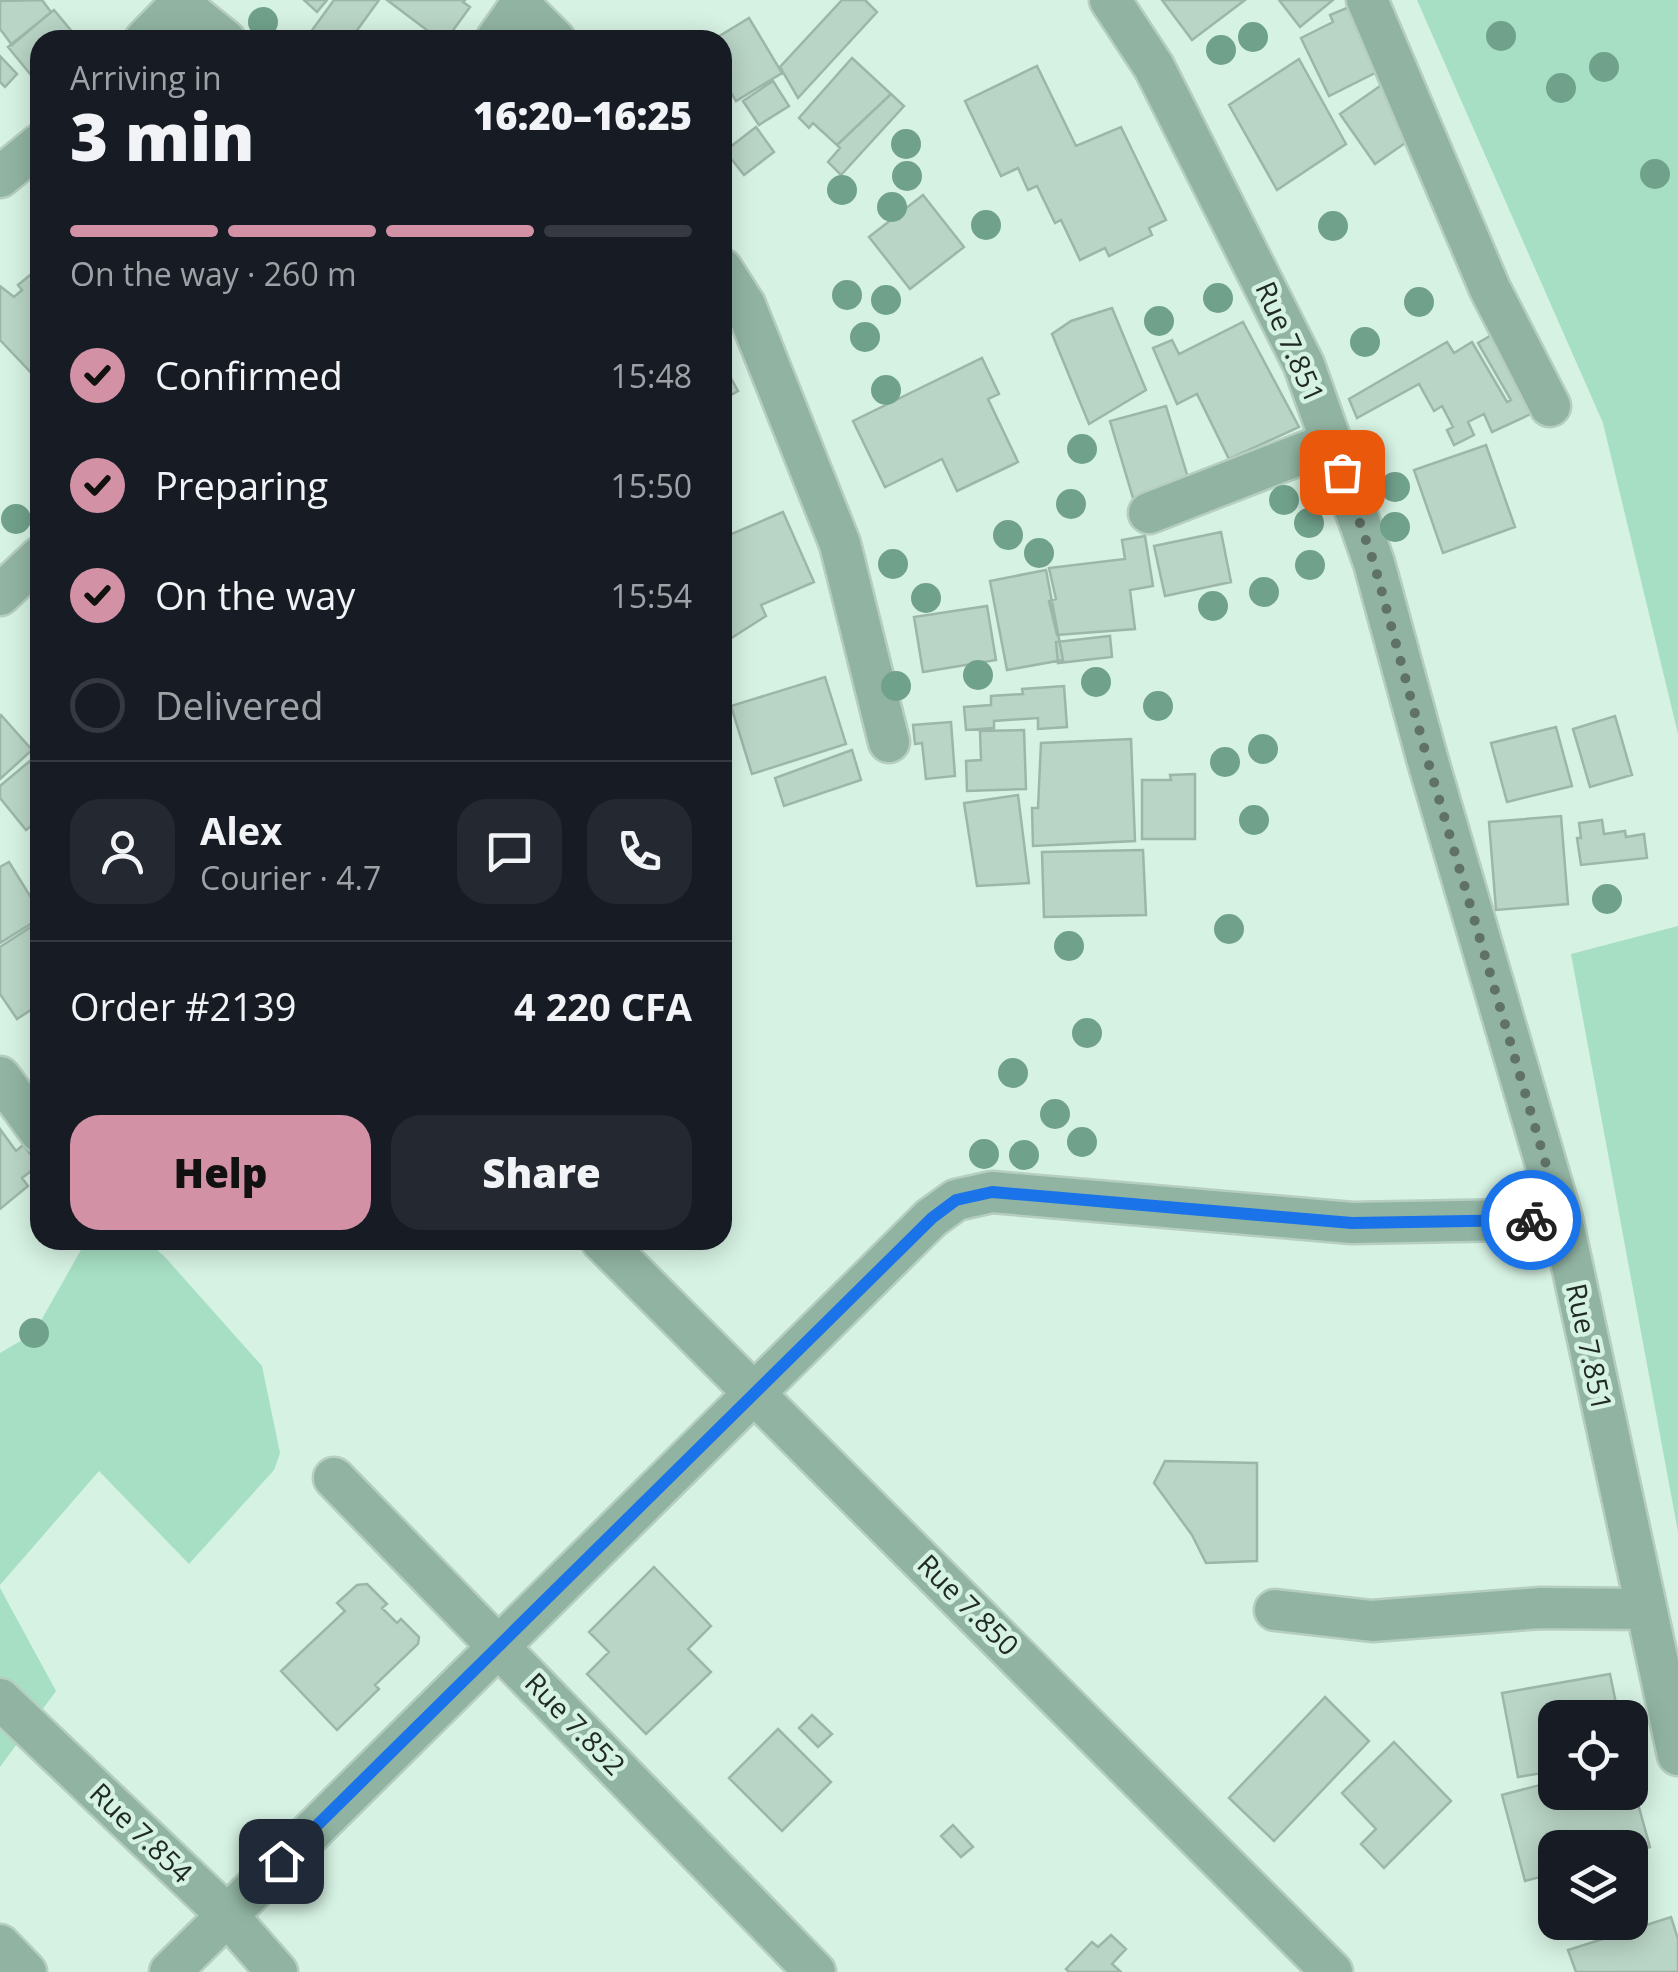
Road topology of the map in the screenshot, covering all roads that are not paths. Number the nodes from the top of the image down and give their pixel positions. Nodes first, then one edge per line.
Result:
1 (1110, 0) edge
2 (1368, 0) edge
3 (178, 2) edge
4 (522, 3) edge
5 (153, 30) edge
6 (213, 30) edge
7 (503, 30) edge
8 (546, 30) edge
9 (30, 152) edge
10 (0, 177) edge
11 (732, 285) edge
12 (1550, 406) dead end
13 (1332, 442) junction
14 (1150, 514) dead end
15 (30, 566) edge
16 (0, 595) edge
17 (889, 742) dead end
18 (0, 1077) edge
19 (30, 1118) edge
20 (1562, 1219) junction
21 (612, 1250) edge
22 (754, 1394) junction
23 (334, 1478) dead end
24 (1645, 1609) junction
25 (1275, 1610) dead end
26 (499, 1645) junction
27 (0, 1699) edge
28 (1678, 1754) edge
29 (227, 1915) junction
30 (0, 1944) edge
31 (26, 1972) edge
32 (170, 1972) edge
33 (277, 1972) edge
34 (814, 1972) edge
35 (1332, 1972) edge

1 - 13 street, Rue 7.851
2 - 12 street
3 - 5 street
3 - 6 street
4 - 7 street
4 - 8 street
9 - 10 street
11 - 17 street
13 - 14 street
13 - 20 street, Rue 7.851
15 - 16 street
18 - 19 street
20 - 22 street
20 - 24 street, Rue 7.851
21 - 22 street, Rue 7.850
22 - 26 street
22 - 35 street, Rue 7.850
23 - 26 street, Rue 7.852
24 - 25 street
24 - 28 street, Rue 7.851
26 - 29 street
26 - 34 street, Rue 7.852
27 - 29 street, Rue 7.854
29 - 32 street
29 - 33 street, Rue 7.854
30 - 31 street

